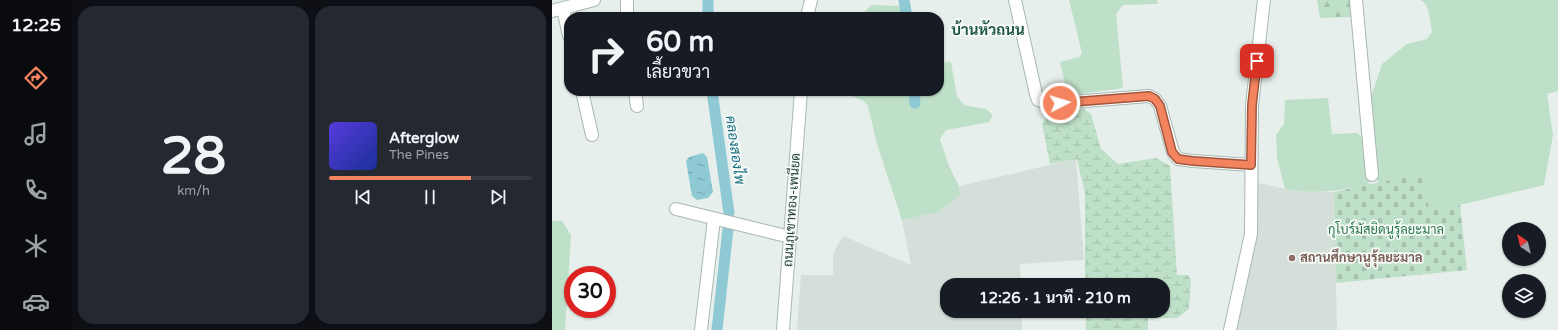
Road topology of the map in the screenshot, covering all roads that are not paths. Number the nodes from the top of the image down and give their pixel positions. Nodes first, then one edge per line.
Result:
1 (594, 0) edge
2 (627, 0) edge
3 (811, 0) edge
4 (1015, 0) edge
5 (1264, 0) edge
6 (1356, 0) edge
7 (557, 10) edge
8 (627, 12) edge
9 (808, 12) edge
10 (564, 25) edge
11 (583, 96) edge
12 (636, 96) edge
13 (801, 96) edge
14 (637, 106) dead end
15 (592, 135) dead end
16 (1251, 165) junction
17 (1372, 174) dead end
18 (676, 209) dead end
19 (714, 219) junction
20 (790, 237) junction
21 (701, 330) edge
22 (783, 330) edge
23 (1230, 330) edge

1 - 7 street
2 - 8 street
3 - 9 street
4 - 16 street
5 - 16 street
6 - 17 street
7 - 10 street
11 - 15 street
12 - 14 street
13 - 20 street, ถนนภูเขาทอง-เพนียด
16 - 23 street
18 - 19 street
19 - 20 street
19 - 21 street
20 - 22 street, ถนนภูเขาทอง-เพนียด

